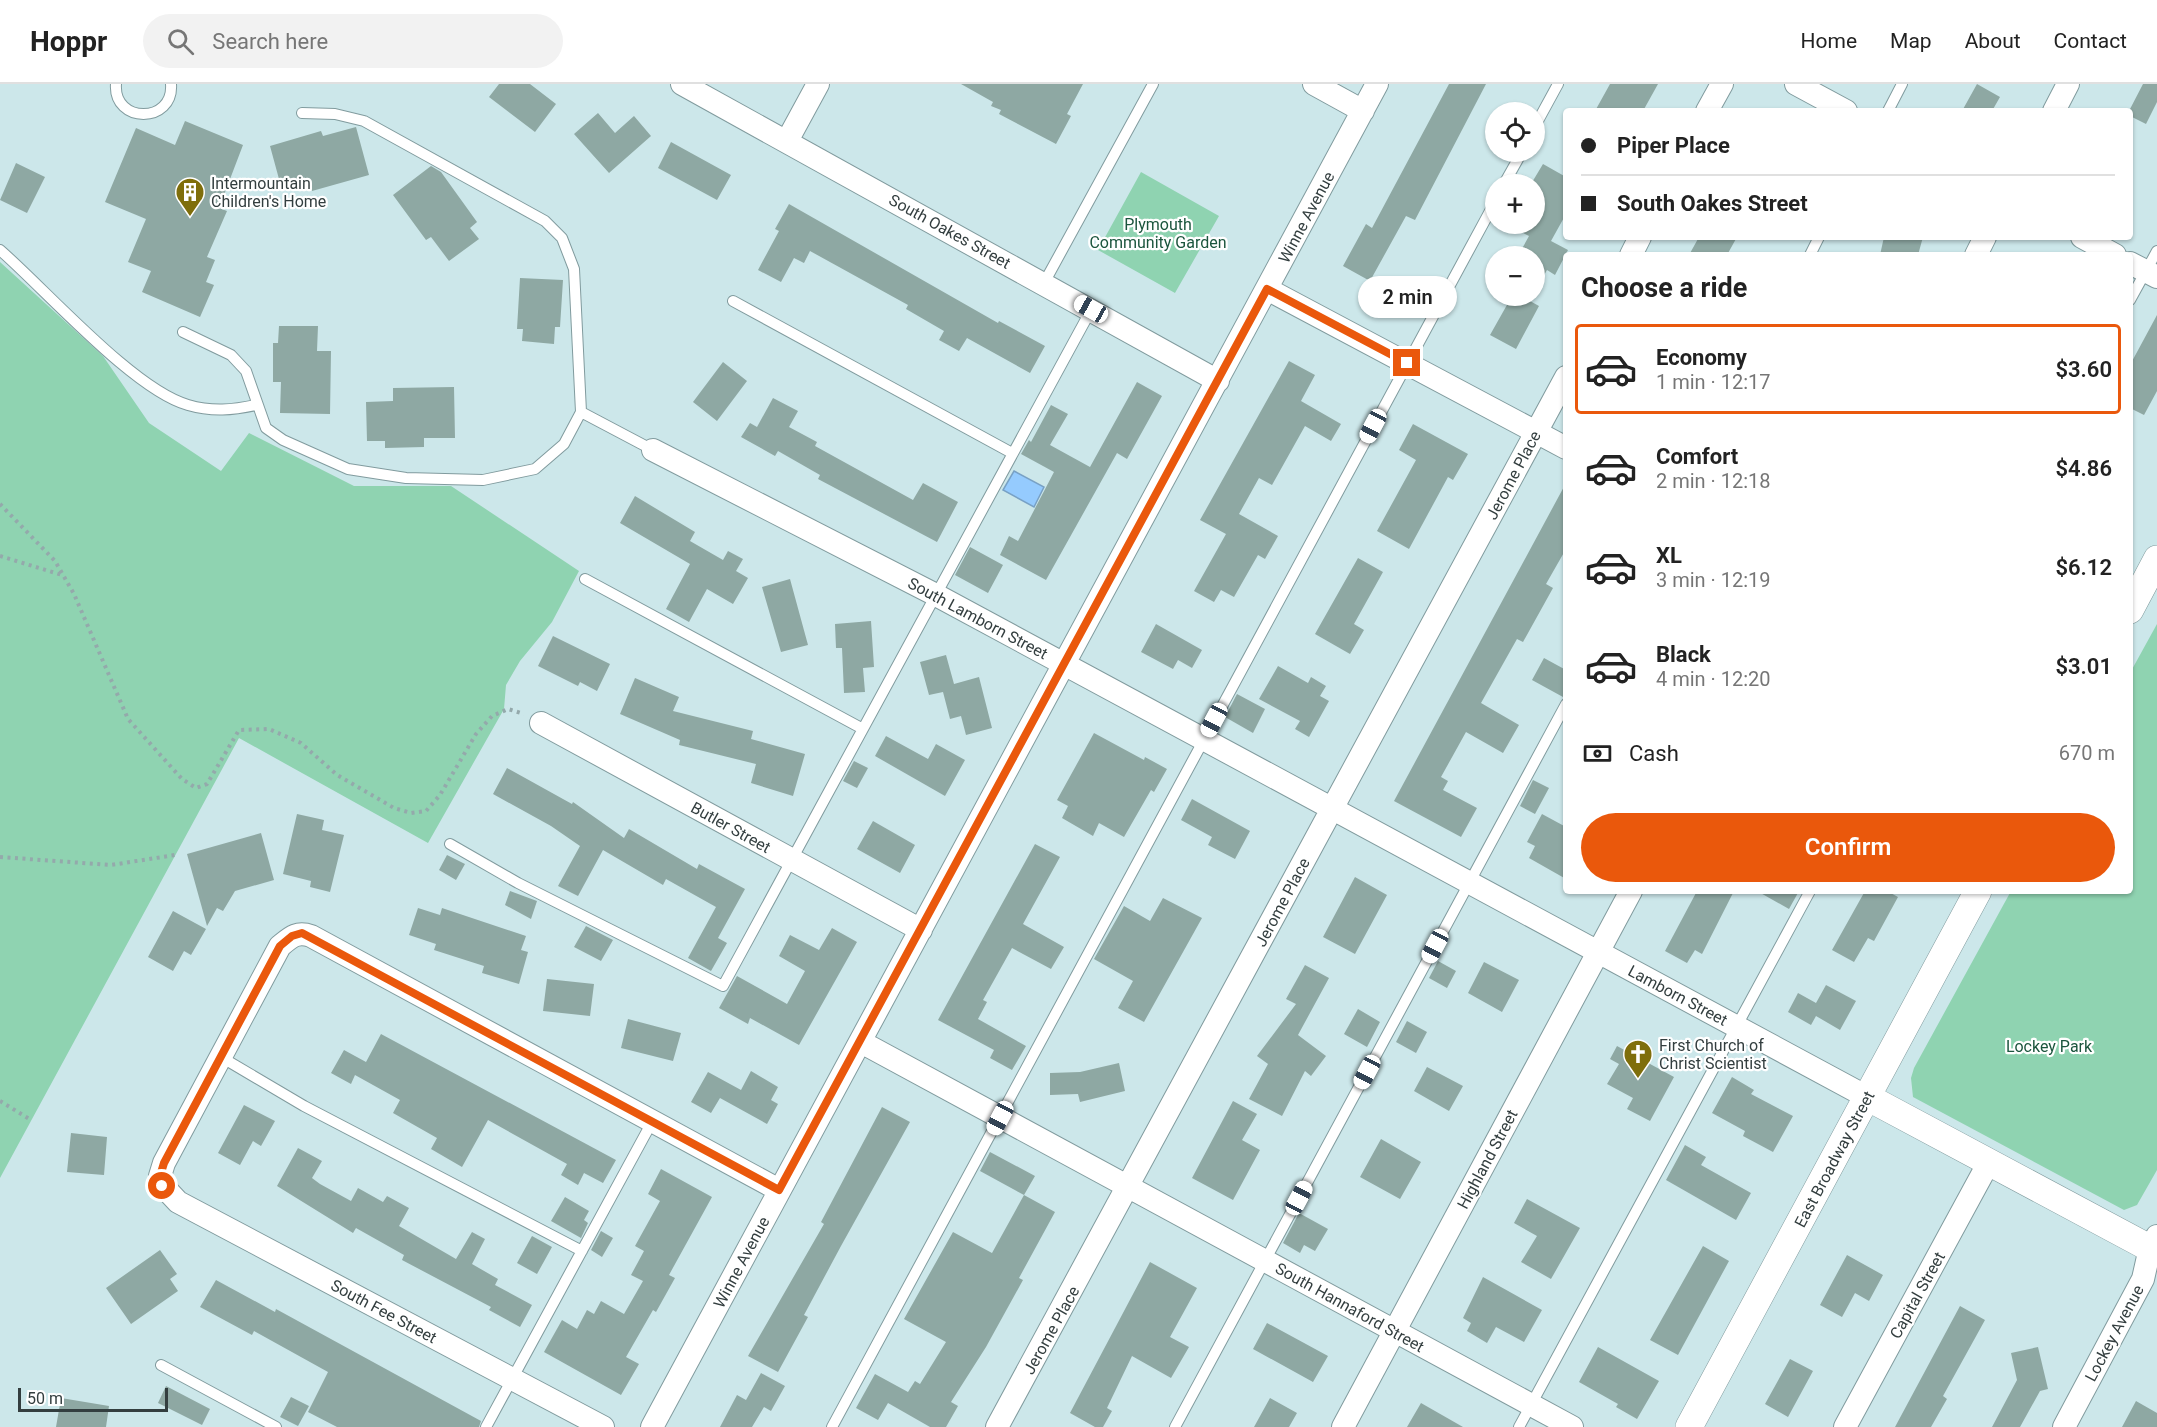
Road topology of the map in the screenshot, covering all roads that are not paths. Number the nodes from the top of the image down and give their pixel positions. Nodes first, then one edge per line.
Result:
1 (116, 84) edge
2 (171, 84) edge
3 (682, 84) edge
4 (818, 84) edge
5 (1153, 84) edge
6 (1314, 84) edge
7 (1377, 84) edge
8 (1558, 84) edge
9 (1722, 84) edge
10 (1796, 84) edge
11 (1902, 84) edge
12 (2068, 84) edge
13 (1545, 108) edge
14 (1709, 108) edge
15 (1840, 108) edge
16 (1889, 108) edge
17 (2056, 108) edge
18 (1362, 111) junction
19 (302, 113) dead end
20 (787, 141) junction
21 (1485, 220) edge
22 (2088, 240) edge
23 (0, 250) edge
24 (2157, 251) edge
25 (2110, 252) edge
26 (2144, 270) edge
27 (1044, 284) junction
28 (1267, 289) junction
29 (2133, 294) edge
30 (733, 301) dead end
31 (1091, 309) junction
32 (183, 332) dead end
33 (1407, 363) junction
34 (1218, 381) junction
35 (1563, 383) edge
36 (256, 405) junction
37 (580, 412) junction
38 (1537, 432) junction
39 (1563, 446) edge
40 (653, 450) joint
41 (1012, 453) junction
42 (2157, 560) edge
43 (585, 579) dead end
44 (936, 595) junction
45 (2133, 604) edge
46 (1066, 665) junction
47 (1563, 710) edge
48 (541, 723) road end
49 (863, 729) junction
50 (1202, 741) junction
51 (1332, 809) junction
52 (450, 844) dead end
53 (792, 860) junction
54 (1469, 883) junction
55 (1629, 894) edge
56 (1808, 894) edge
57 (1976, 894) edge
58 (921, 930) junction
59 (1598, 952) junction
60 (1737, 1027) junction
61 (861, 1042) junction
62 (220, 1057) junction
63 (1867, 1097) junction
64 (1000, 1118) junction
65 (652, 1122) junction
66 (1989, 1162) junction
67 (1129, 1187) junction
68 (779, 1190) junction
69 (2155, 1245) edge
70 (582, 1251) junction
71 (1265, 1261) junction
72 (1395, 1331) junction
73 (161, 1365) dead end
74 (512, 1379) junction
75 (1531, 1405) junction
76 (276, 1427) edge
77 (486, 1427) edge
78 (603, 1427) edge
79 (652, 1427) edge
80 (832, 1427) edge
81 (997, 1427) edge
82 (1175, 1427) edge
83 (1343, 1427) edge
84 (1519, 1427) edge
85 (1572, 1427) edge
86 (1689, 1427) edge
87 (1845, 1427) edge
88 (2064, 1427) edge

1 - 2 lane
3 - 20 street, South Oakes Street
4 - 20 street
5 - 27 lane
6 - 18 street
7 - 18 street, Winne Avenue
8 - 13 lane
9 - 14 street
10 - 15 street
11 - 16 lane
12 - 17 street
18 - 28 street, Winne Avenue
19 - 37 lane
20 - 27 street, South Oakes Street
21 - 33 lane
22 - 25 street
23 - 36 lane
24 - 26 lane
26 - 29 lane
27 - 31 street, South Oakes Street
28 - 33 street
28 - 34 street, Winne Avenue
30 - 41 lane
31 - 34 street, South Oakes Street
31 - 41 lane
32 - 36 lane
33 - 38 street
33 - 50 lane
34 - 46 street, Winne Avenue
35 - 38 street, Jerome Place
36 - 37 lane
37 - 40 lane
38 - 39 street
38 - 51 street, Jerome Place
40 - 44 street, South Lamborn Street
41 - 44 lane
42 - 45 street
43 - 49 lane
44 - 46 street, South Lamborn Street
44 - 49 lane
46 - 50 street, South Lamborn Street
46 - 58 street, Winne Avenue
47 - 54 lane
48 - 53 street, Butler Street
49 - 53 lane
50 - 51 street, South Lamborn Street
50 - 64 lane
51 - 54 street, Lamborn Street
51 - 67 street, Jerome Place
52 - 53 lane
53 - 58 street, Butler Street
54 - 59 street, Lamborn Street
54 - 71 lane
55 - 59 street, Highland Street
56 - 60 lane
57 - 63 street, East Broadway Street
58 - 61 street, Winne Avenue
59 - 60 street, Lamborn Street
59 - 72 street, Highland Street
60 - 63 street, Lamborn Street
60 - 75 lane
61 - 64 street, South Hannaford Street
61 - 68 street, Winne Avenue
62 - 65 street
62 - 70 lane
62 - 74 street, South Fee Street
63 - 66 street, Lamborn Street
63 - 86 street, East Broadway Street
64 - 67 street, South Hannaford Street
64 - 80 lane
65 - 68 street
65 - 70 lane
66 - 69 street, Lamborn Street
66 - 87 street, Capital Street
67 - 71 street, South Hannaford Street
67 - 81 street, Jerome Place
68 - 79 street, Winne Avenue
69 - 88 street, Lockey Avenue
70 - 74 lane
71 - 72 street, South Hannaford Street
71 - 82 lane
72 - 75 street, South Hannaford Street
72 - 83 street, Highland Street
73 - 76 lane
74 - 77 lane
74 - 78 street, South Fee Street
75 - 84 lane
75 - 85 street, South Hannaford Street

